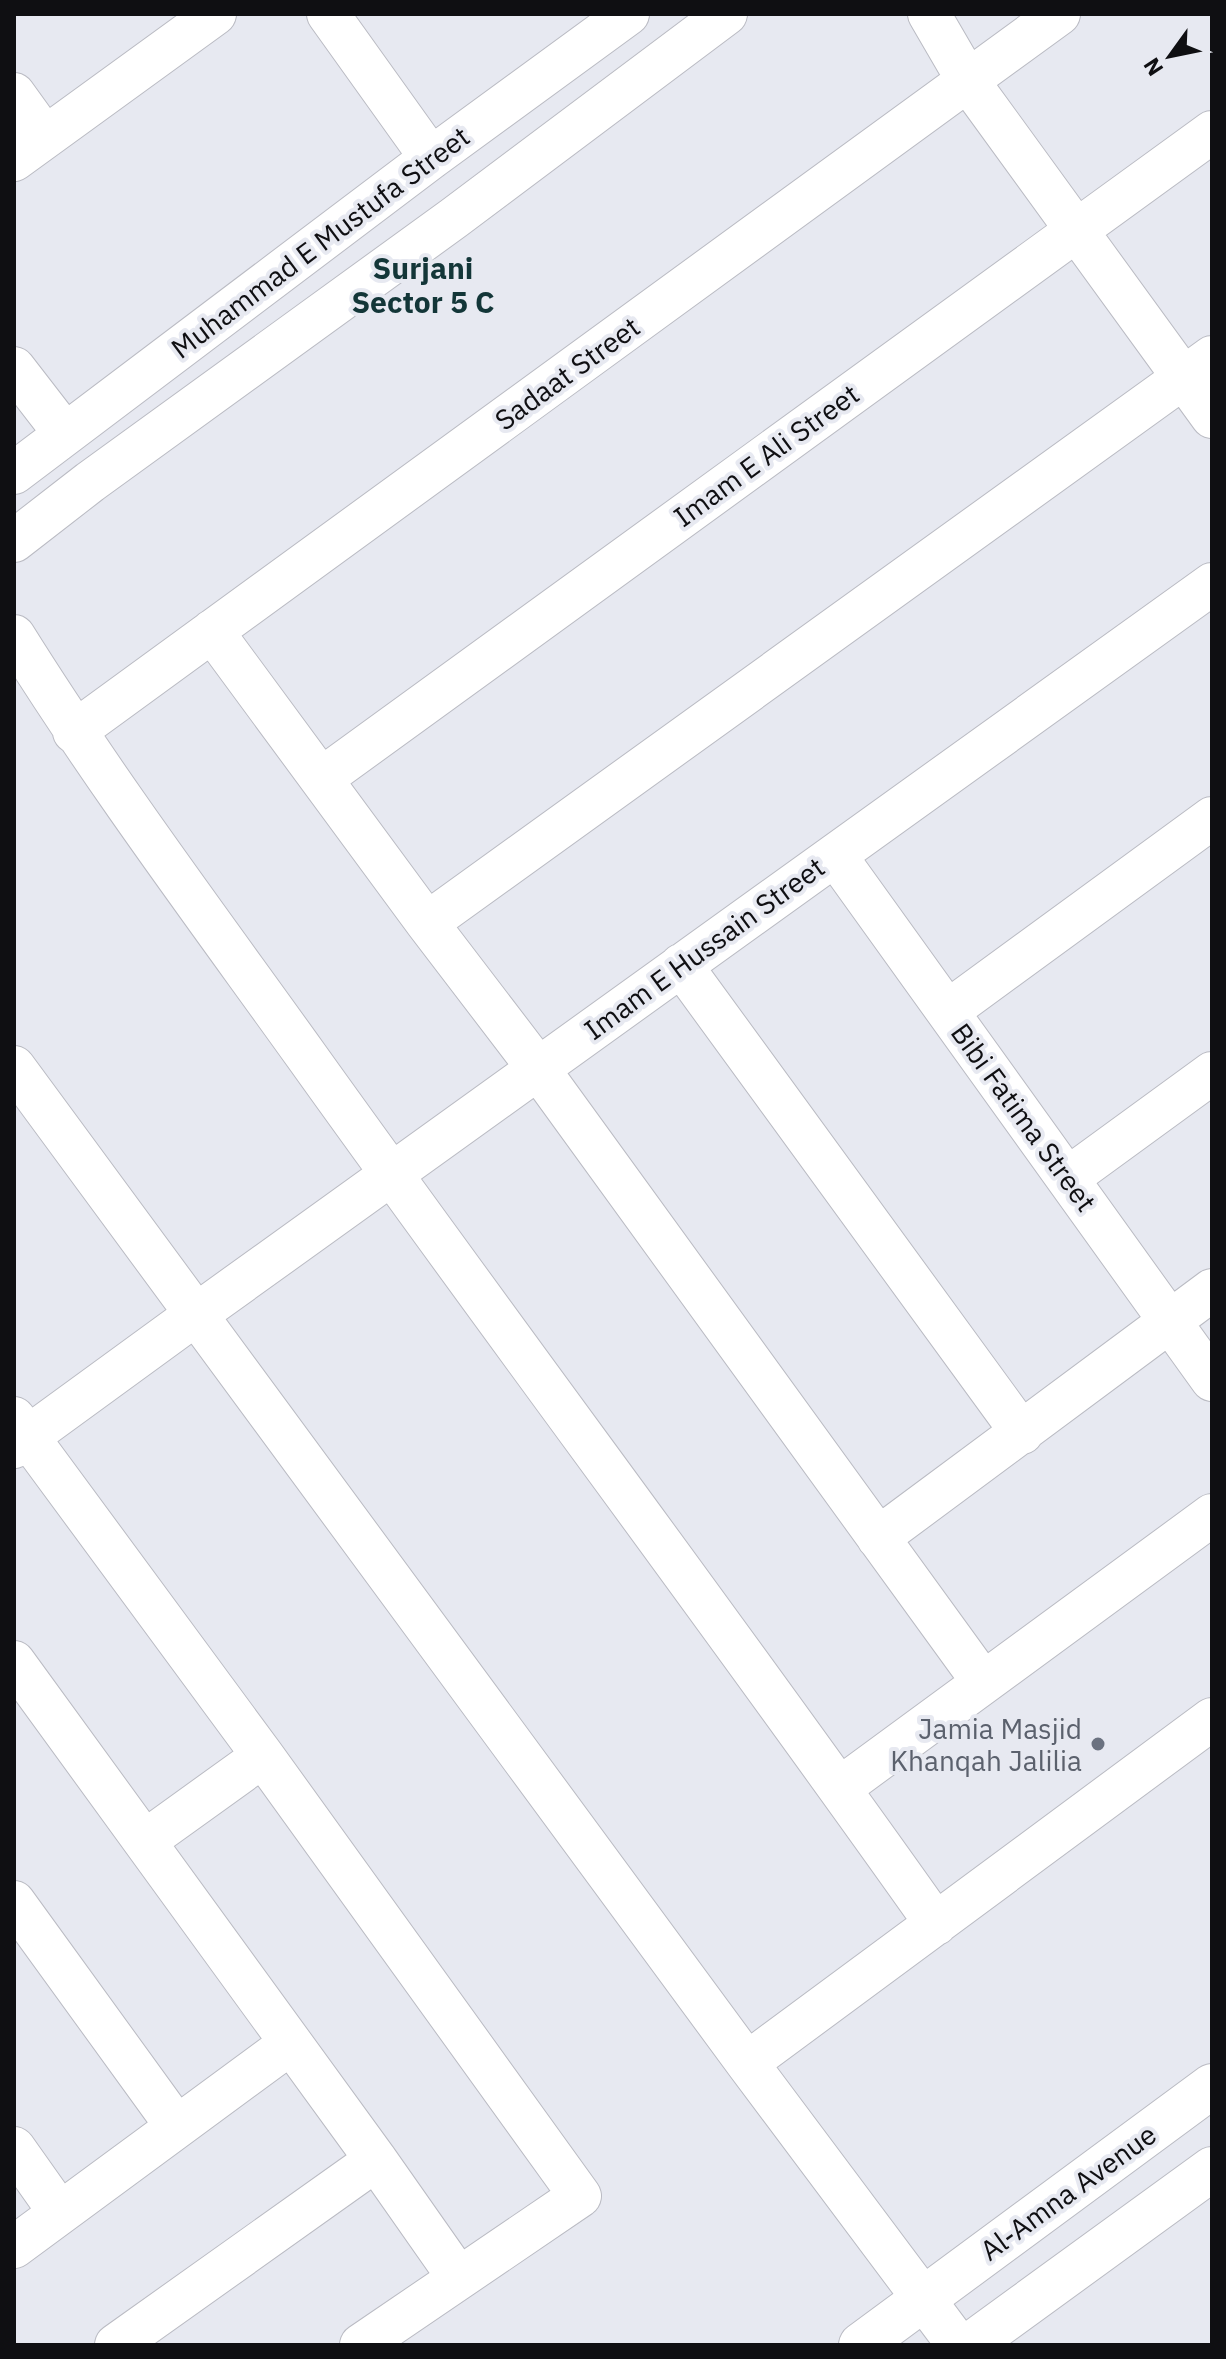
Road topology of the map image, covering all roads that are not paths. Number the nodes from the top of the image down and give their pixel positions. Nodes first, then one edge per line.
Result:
1 (215, 14) edge
2 (328, 14) edge
3 (628, 14) edge
4 (726, 14) edge
5 (929, 14) edge
6 (1059, 14) edge
7 (968, 81) junction
8 (14, 94) edge
9 (1212, 132) edge
10 (30, 149) edge
11 (431, 158) junction
12 (1076, 230) junction
13 (1198, 367) edge
14 (14, 368) edge
15 (1212, 417) edge
16 (65, 434) junction
17 (14, 473) edge
18 (14, 541) edge
19 (1212, 584) edge
20 (212, 631) junction
21 (14, 636) edge
22 (74, 732) junction
23 (321, 779) junction
24 (1206, 835) edge
25 (835, 855) junction
26 (427, 923) junction
27 (681, 965) junction
28 (948, 1011) junction
29 (14, 1067) edge
30 (537, 1067) junction
31 (1211, 1076) edge
32 (391, 1174) junction
33 (1068, 1178) junction
34 (1212, 1290) edge
35 (196, 1314) junction
36 (1171, 1323) junction
37 (1212, 1380) edge
38 (1022, 1433) junction
39 (19, 1434) edge
40 (1212, 1515) edge
41 (878, 1538) junction
42 (14, 1662) edge
43 (983, 1682) junction
44 (1212, 1719) edge
45 (263, 1756) junction
46 (840, 1788) junction
47 (145, 1841) junction
48 (14, 1902) edge
49 (936, 1924) junction
50 (291, 2043) junction
51 (747, 2063) junction
52 (1212, 2086) edge
53 (177, 2127) junction
54 (14, 2148) edge
55 (376, 2160) junction
56 (1212, 2169) edge
57 (60, 2213) junction
58 (14, 2247) edge
59 (458, 2277) junction
60 (924, 2298) junction
61 (116, 2345) edge
62 (361, 2345) edge
63 (861, 2345) edge
64 (958, 2345) edge
65 (970, 2345) edge

1 - 10 street
2 - 11 street
3 - 11 street, Muhammad E Mustufa Street
4 - 18 street, Muhammad E Mustufa Street
5 - 7 street
6 - 7 street, Sadaat Street
7 - 12 street
7 - 20 street, Sadaat Street
8 - 10 street
9 - 12 street, Imam E Ali Street
11 - 16 street, Muhammad E Mustufa Street
12 - 13 street
12 - 23 street, Imam E Ali Street
13 - 15 street
13 - 26 street
14 - 16 street
16 - 17 street, Muhammad E Mustufa Street
19 - 25 street, Imam E Hussain Street
20 - 22 street, Sadaat Street
20 - 23 street
21 - 22 street
22 - 32 street
23 - 26 street
24 - 28 street
25 - 27 street, Imam E Hussain Street
25 - 28 street, Bibi Fatima Street
26 - 30 street
27 - 30 street, Imam E Hussain Street
27 - 38 street
28 - 33 street, Bibi Fatima Street
29 - 35 street
30 - 32 street, Imam E Hussain Street
30 - 41 street
31 - 33 street
32 - 35 street, Imam E Hussain Street
32 - 46 street
33 - 36 street, Bibi Fatima Street
34 - 36 street
35 - 39 street, Imam E Hussain Street
35 - 51 street
36 - 37 street, Bibi Fatima Street
36 - 38 street
38 - 41 street
39 - 45 street
40 - 43 street
41 - 43 street
42 - 47 street
43 - 46 street
44 - 49 street
45 - 47 street
45 - 59 street
46 - 49 street
47 - 50 street
48 - 53 street
49 - 51 street
50 - 53 street
50 - 55 street
51 - 60 street
52 - 60 main road, Al-Amna Avenue
53 - 57 street
54 - 57 street
55 - 59 street
55 - 61 street
56 - 65 main road
57 - 58 street
59 - 62 street
60 - 63 main road, Al-Amna Avenue
60 - 64 street

